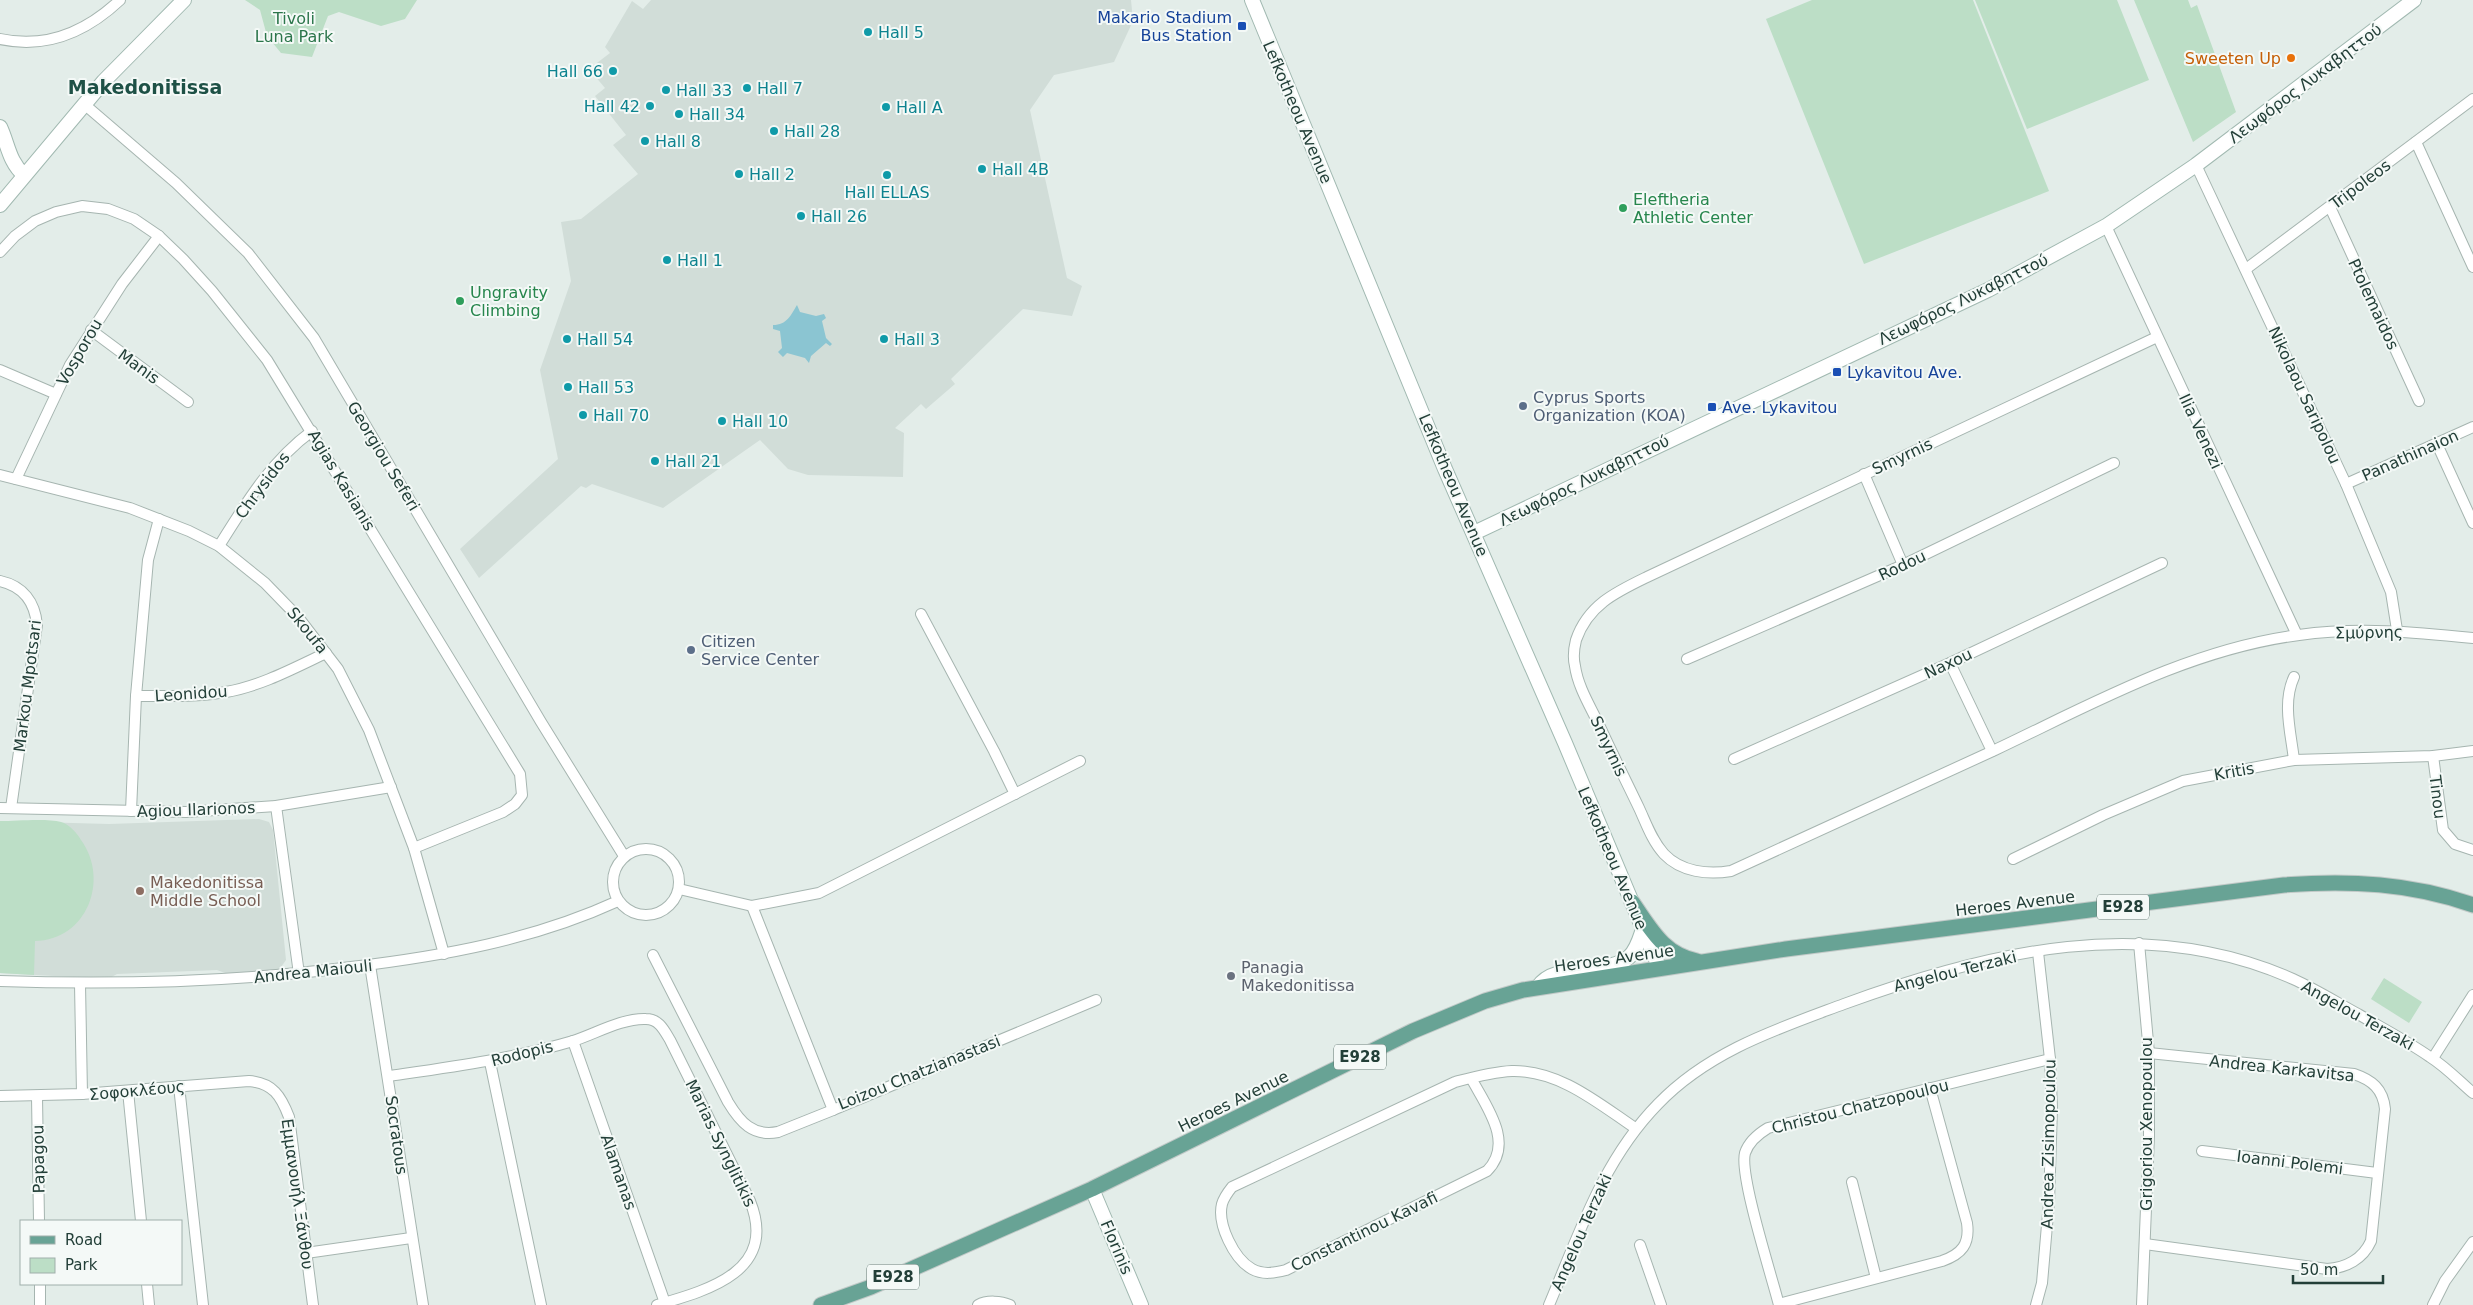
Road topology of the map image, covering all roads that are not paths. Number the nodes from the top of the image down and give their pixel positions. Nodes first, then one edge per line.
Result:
1 (120, 0) edge
2 (184, 0) edge
3 (1252, 0) edge
4 (2414, 0) edge
5 (0, 39) edge
6 (2473, 99) edge
7 (84, 104) junction
8 (0, 127) edge
9 (2416, 142) junction
10 (2196, 165) junction
11 (24, 175) junction
12 (0, 205) edge
13 (2330, 207) junction
14 (2106, 226) junction
15 (159, 236) junction
16 (0, 252) edge
17 (2473, 267) edge
18 (2246, 269) junction
19 (90, 330) junction
20 (2157, 337) junction
21 (0, 370) edge
22 (56, 394) junction
23 (2419, 401) dead end
24 (188, 402) dead end
25 (2473, 427) edge
26 (312, 431) junction
27 (2437, 444) junction
28 (2114, 462) dead end
29 (1864, 474) junction
30 (0, 475) edge
31 (16, 479) junction
32 (2346, 484) junction
33 (159, 519) junction
34 (2473, 522) edge
35 (1474, 533) junction
36 (219, 546) junction
37 (2162, 563) dead end
38 (1903, 565) junction
39 (0, 581) edge
40 (921, 614) dead end
41 (2398, 630) junction
42 (2297, 635) junction
43 (2473, 638) edge
44 (326, 652) junction
45 (1687, 659) dead end
46 (1950, 662) junction
47 (2294, 677) dead end
48 (136, 696) junction
49 (1992, 751) junction
50 (2473, 751) edge
51 (2433, 756) junction
52 (1734, 759) dead end
53 (2294, 760) junction
54 (1080, 762) dead end
55 (391, 787) junction
56 (1015, 794) junction
57 (276, 806) junction
58 (0, 808) edge
59 (11, 808) junction
60 (131, 811) junction
61 (414, 848) junction
62 (2473, 850) edge
63 (624, 856) junction
64 (2013, 859) dead end
65 (679, 889) junction
66 (618, 901) junction
67 (1632, 902) junction
68 (2473, 905) edge
69 (752, 906) junction
70 (1643, 929) junction
71 (2139, 943) junction
72 (2038, 952) junction
73 (444, 954) junction
74 (653, 956) dead end
75 (1702, 962) junction
76 (370, 965) junction
77 (1660, 969) junction
78 (299, 974) junction
79 (0, 981) edge
80 (80, 984) junction
81 (1538, 987) junction
82 (2473, 995) edge
83 (1096, 1000) dead end
84 (653, 1020) joint
85 (573, 1041) junction
86 (2148, 1054) junction
87 (2433, 1058) junction
88 (2050, 1059) junction
89 (490, 1062) junction
90 (389, 1076) junction
91 (1471, 1078) junction
92 (179, 1086) junction
93 (273, 1088) joint
94 (1930, 1088) junction
95 (128, 1091) junction
96 (2473, 1093) edge
97 (82, 1094) junction
98 (0, 1096) edge
99 (37, 1096) junction
100 (833, 1110) junction
101 (1635, 1128) junction
102 (2202, 1151) dead end
103 (2377, 1173) junction
104 (1852, 1182) dead end
105 (1092, 1189) junction
106 (39, 1220) edge
107 (141, 1220) edge
108 (411, 1238) junction
109 (2473, 1242) edge
110 (2145, 1244) junction
111 (1640, 1245) dead end
112 (306, 1253) junction
113 (1876, 1278) junction
114 (40, 1285) edge
115 (147, 1285) edge
116 (661, 1304) edge
117 (1779, 1304) edge
118 (40, 1305) edge
119 (149, 1305) edge
120 (203, 1305) edge
121 (314, 1305) edge
122 (423, 1305) edge
123 (541, 1305) edge
124 (820, 1305) edge
125 (978, 1305) edge
126 (1010, 1305) edge
127 (1141, 1305) edge
128 (1549, 1305) edge
129 (1661, 1305) edge
130 (2036, 1305) edge
131 (2142, 1305) edge
132 (2433, 1305) edge

1 - 5 street
2 - 7 main road
3 - 35 main road, Lefkotheou Avenue
4 - 10 main road, Λεωφόρος Λυκαβηττού
6 - 9 street, Tripoleos
7 - 11 main road
7 - 63 street, Georgiou Seferi
8 - 11 main road
9 - 13 street, Tripoleos
9 - 17 street
10 - 14 main road, Λεωφόρος Λυκαβηττού
10 - 18 street, Nikolaou Saripolou
11 - 12 main road
13 - 18 street, Tripoleos
13 - 23 street, Ptolemaidos
14 - 20 street, Ilia Venezi
14 - 35 main road, Λεωφόρος Λυκαβηττού
15 - 16 street, Agias Kasianis
15 - 19 street, Vosporou
15 - 26 street, Agias Kasianis
18 - 32 street, Nikolaou Saripolou
19 - 22 street, Vosporou
19 - 24 street, Manis
20 - 29 street, Smyrnis
20 - 42 street, Ilia Venezi
21 - 22 street
22 - 31 street, Vosporou
25 - 27 street, Panathinaion
26 - 36 street, Chrysidos
26 - 61 street, Agias Kasianis
27 - 32 street, Panathinaion
27 - 34 street
28 - 38 street, Rodou
29 - 38 street
29 - 49 street, Smyrnis
30 - 31 street, Skoufa
31 - 33 street, Skoufa
32 - 41 street, Nikolaou Saripolou
33 - 36 street, Skoufa
33 - 48 street, Leonidou
35 - 67 main road, Lefkotheou Avenue
36 - 44 street, Skoufa
37 - 46 street, Naxou
38 - 45 street, Rodou
39 - 59 street, Markou Mpotsari
40 - 56 street
41 - 42 street, Σμύρνης
41 - 43 street, Σμύρνης
42 - 49 street, Smyrnis
44 - 48 street, Leonidou
44 - 55 street, Skoufa
46 - 49 street
46 - 52 street, Naxou
47 - 53 street
48 - 60 street
50 - 51 street, Kritis
51 - 53 street, Kritis
51 - 62 street, Tinou
53 - 64 street, Kritis
54 - 56 street
55 - 57 street, Agiou Ilarionos
55 - 61 street, Skoufa
56 - 69 street
57 - 60 street, Agiou Ilarionos
57 - 78 street
58 - 59 street, Agiou Ilarionos
59 - 60 street, Agiou Ilarionos
61 - 73 street, Skoufa
63 - 65 street
63 - 66 street
65 - 66 street
65 - 69 street
66 - 73 street, Andrea Maiouli
67 - 70 main road, Lefkotheou Avenue
67 - 75 main road
68 - 75 main road, Heroes Avenue / E928
69 - 100 street, Loizou Chatzianastasi
70 - 77 main road, Lefkotheou Avenue
70 - 81 main road
71 - 72 street, Angelou Terzaki
71 - 86 street, Grigoriou Xenopoulou
71 - 87 street, Angelou Terzaki
72 - 88 street, Andrea Zisimopoulou
72 - 101 street, Angelou Terzaki
73 - 76 street, Andrea Maiouli
74 - 100 street
75 - 77 main road, Heroes Avenue / E928
76 - 78 street, Andrea Maiouli
76 - 90 street, Socratous
77 - 81 main road, Heroes Avenue / E928
78 - 80 street, Andrea Maiouli
79 - 80 street, Andrea Maiouli
80 - 97 street
81 - 105 main road, Heroes Avenue / E928
82 - 87 street
83 - 100 street, Loizou Chatzianastasi
84 - 85 street, Rodopis
84 - 116 street, Marias Synglitikis
85 - 89 street, Rodopis
85 - 116 street, Alamanas
86 - 103 street, Andrea Karkavitsa
86 - 110 street, Grigoriou Xenopoulou
87 - 96 street, Angelou Terzaki
88 - 94 street, Christou Chatzopoulou
88 - 130 street, Andrea Zisimopoulou
89 - 90 street, Rodopis
89 - 123 street
90 - 108 street, Socratous
91 - 91 street, Constantinou Kavafi
91 - 101 street, Constantinou Kavafi
92 - 93 street, Σοφοκλέους
92 - 95 street, Σοφοκλέους
92 - 120 street
93 - 112 street, Εμμανουήλ Ξάνθου
94 - 113 street
94 - 117 street, Christou Chatzopoulou
95 - 97 street, Σοφοκλέους
95 - 107 street
97 - 99 street, Σοφοκλέους
98 - 99 street, Σοφοκλέους
99 - 106 street, Papagou
101 - 128 street, Angelou Terzaki
102 - 103 street, Ioanni Polemi
103 - 110 street, Andrea Karkavitsa
104 - 113 street
105 - 124 main road, Heroes Avenue / E928
105 - 127 main road, Florinis
108 - 112 street
108 - 122 street, Socratous
109 - 132 street
110 - 131 street, Grigoriou Xenopoulou
111 - 129 street
112 - 121 street, Εμμανουήλ Ξάνθου
113 - 117 street
114 - 118 street
115 - 119 street
125 - 126 street

